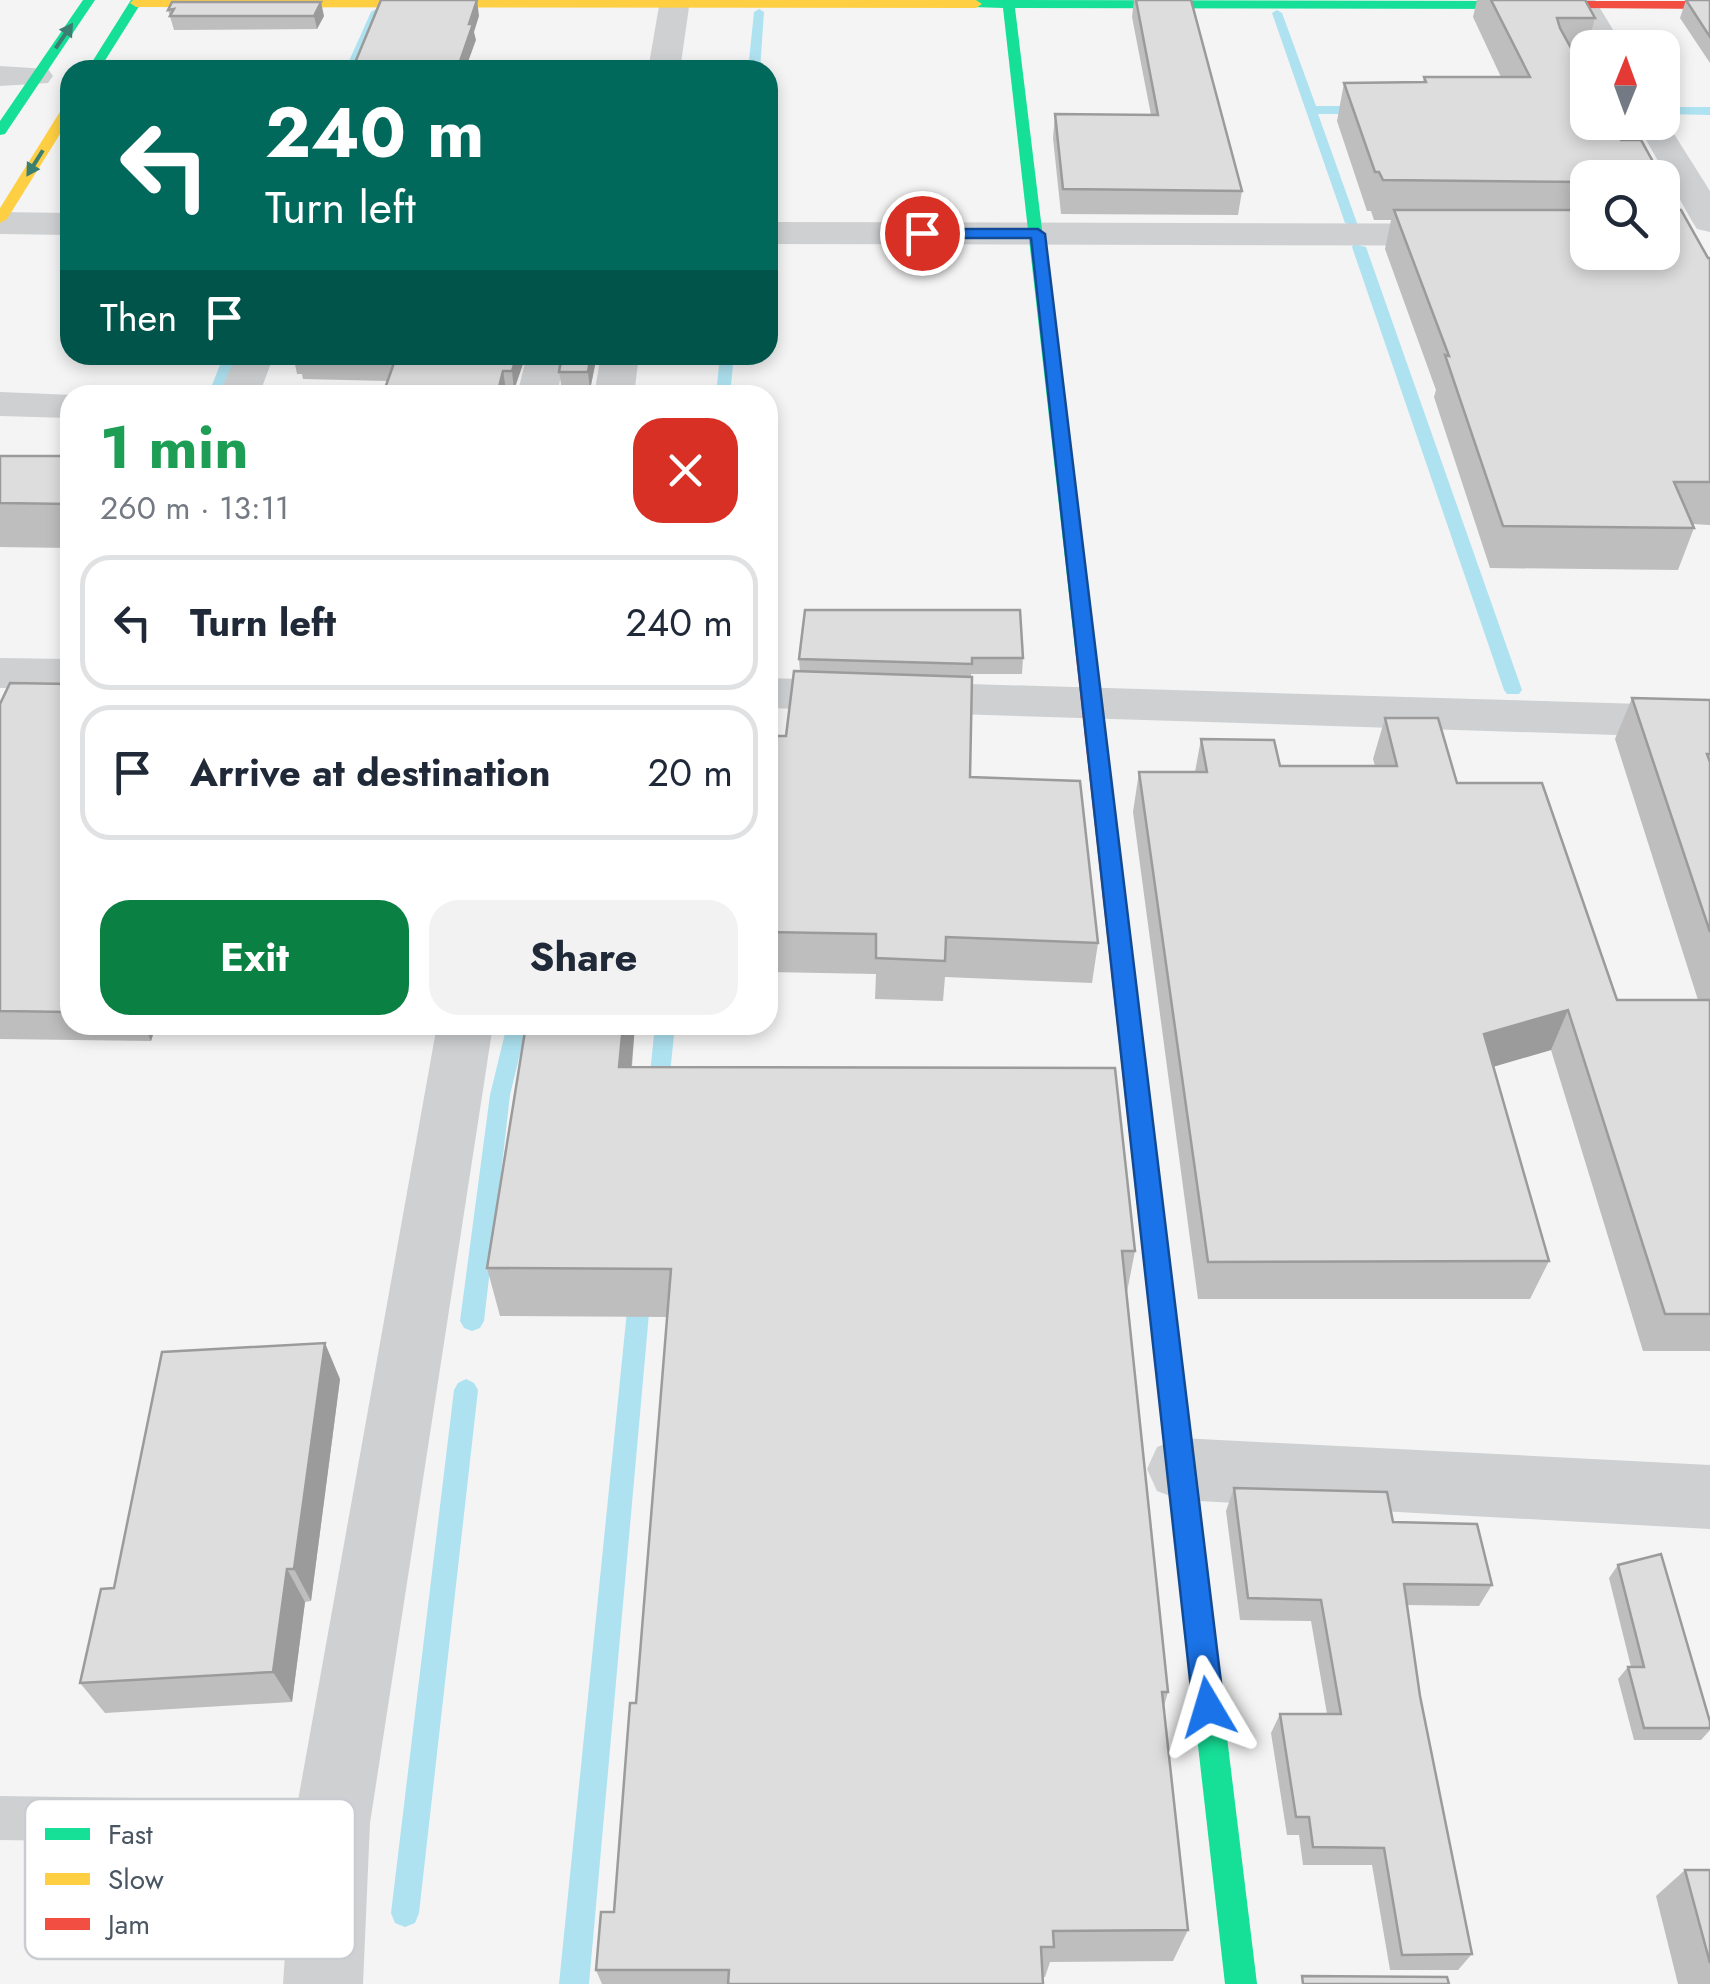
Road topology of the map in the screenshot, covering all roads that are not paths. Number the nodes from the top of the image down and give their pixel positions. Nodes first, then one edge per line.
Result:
1 (88, 0) edge
2 (137, 1) edge
3 (675, 2) edge
4 (1008, 2) edge
5 (1582, 2) edge
6 (1710, 5) edge
7 (1598, 30) edge
8 (100, 60) edge
9 (666, 60) edge
10 (0, 76) edge
11 (37, 76) junction
12 (60, 123) edge
13 (0, 131) edge
14 (1660, 140) edge
15 (0, 221) edge
16 (60, 224) edge
17 (1699, 231) edge
18 (778, 233) edge
19 (1038, 234) junction
20 (1570, 235) edge
21 (0, 404) edge
22 (60, 406) edge
23 (0, 673) edge
24 (60, 674) edge
25 (778, 693) edge
26 (1090, 702) junction
27 (1710, 722) edge
28 (463, 1035) edge
29 (1181, 1469) junction
30 (1710, 1497) edge
31 (336, 1799) edge
32 (0, 1818) edge
33 (25, 1818) edge
34 (324, 1959) edge
35 (322, 1984) edge
36 (1241, 1984) edge

11 -> 1 street
2 - 3 street
2 - 8 street
3 - 4 street
3 - 9 street
4 - 5 street
4 - 19 street
5 - 6 street
5 - 7 street
10 - 11 street
11 - 13 street
12 -> 15 street
14 - 17 street
15 - 16 street
18 - 19 street
19 - 20 street
19 - 26 street
21 - 22 street
23 - 24 street
25 - 26 street
26 - 27 street
26 - 29 street
28 - 31 street
29 - 30 street
29 - 36 street
32 - 33 lane
34 - 35 street

